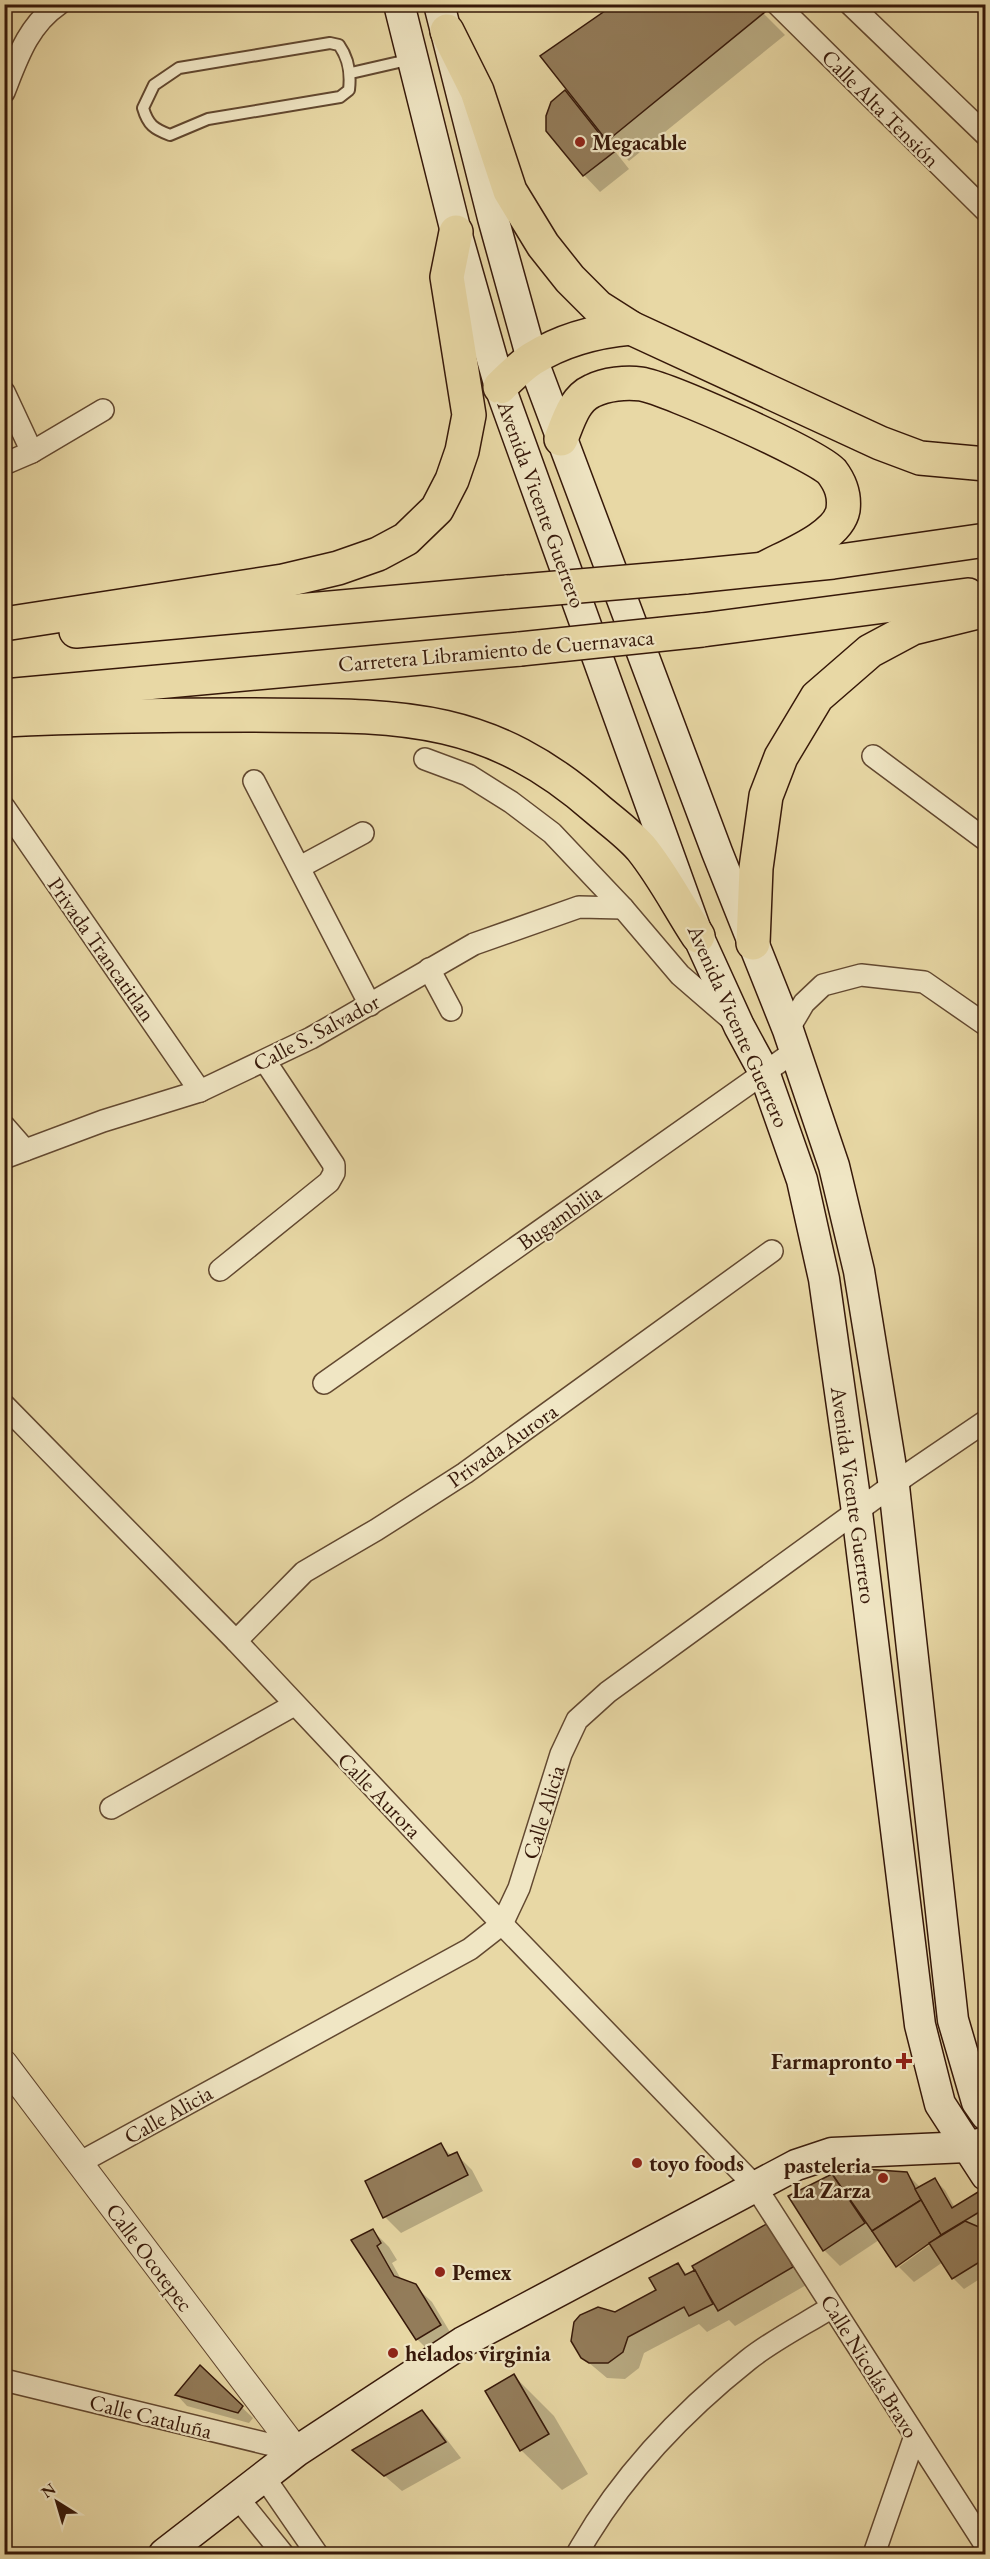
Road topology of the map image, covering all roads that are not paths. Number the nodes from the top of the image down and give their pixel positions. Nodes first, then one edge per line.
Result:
1 (59, 4) edge
2 (399, 4) edge
3 (777, 4) edge
4 (850, 4) edge
5 (443, 18) edge
6 (412, 59) junction
7 (351, 73) junction
8 (4, 92) edge
9 (986, 135) edge
10 (983, 204) edge
11 (456, 232) junction
12 (632, 328) junction
13 (532, 359) junction
14 (500, 387) junction
15 (4, 392) edge
16 (103, 410) dead end
17 (561, 439) junction
18 (32, 452) junction
19 (4, 464) edge
20 (986, 464) edge
21 (986, 540) edge
22 (765, 568) junction
23 (986, 592) edge
24 (986, 610) edge
25 (4, 624) edge
26 (4, 635) edge
27 (4, 696) edge
28 (4, 720) edge
29 (873, 756) dead end
30 (425, 759) dead end
31 (254, 780) dead end
32 (4, 807) edge
33 (363, 833) dead end
34 (986, 840) edge
35 (717, 852) junction
36 (300, 867) junction
37 (672, 867) junction
38 (623, 908) junction
39 (698, 936) junction
40 (753, 944) junction
41 (429, 969) junction
42 (370, 1005) junction
43 (451, 1010) dead end
44 (986, 1025) edge
45 (739, 1026) junction
46 (791, 1040) junction
47 (265, 1061) junction
48 (764, 1072) junction
49 (200, 1091) junction
50 (4, 1126) edge
51 (25, 1150) junction
52 (4, 1158) edge
53 (772, 1251) dead end
54 (220, 1270) dead end
55 (324, 1383) dead end
56 (4, 1405) edge
57 (986, 1421) edge
58 (894, 1486) junction
59 (857, 1512) junction
60 (236, 1641) junction
61 (294, 1705) junction
62 (111, 1808) dead end
63 (502, 1924) junction
64 (4, 2063) edge
65 (986, 2115) edge
66 (976, 2145) edge
67 (79, 2163) junction
68 (986, 2175) edge
69 (755, 2186) junction
70 (832, 2307) junction
71 (4, 2380) edge
72 (915, 2436) junction
73 (297, 2451) junction
74 (264, 2477) junction
75 (237, 2498) junction
76 (986, 2546) edge
77 (164, 2554) edge
78 (283, 2554) edge
79 (317, 2554) edge
80 (577, 2554) edge
81 (874, 2554) edge

1 - 8 street
2 - 6 main road, Avenida Vicente Guerrero
3 - 10 street, Calle Alta Tensión
4 - 9 street
5 - 12 highway
5 - 13 main road, Avenida Vicente Guerrero
6 - 7 lane
6 - 11 main road, Avenida Vicente Guerrero
7 - 7 lane
11 - 14 main road, Avenida Vicente Guerrero
11 - 25 highway
12 - 13 highway
12 - 20 highway
13 - 14 highway
13 - 17 main road, Avenida Vicente Guerrero
14 - 37 main road, Avenida Vicente Guerrero
15 - 18 street
16 - 18 street
17 - 22 highway
17 - 35 main road, Avenida Vicente Guerrero
18 - 19 street
21 - 22 highway
22 - 26 highway, bridge
23 - 27 highway, Carretera Libramiento de Cuernavaca, bridge
24 - 40 highway
28 - 39 highway
29 - 34 street
30 - 38 street
31 - 36 street
32 - 49 street, Privada Trancatitlan
33 - 36 street
35 - 37 main road
35 - 40 main road, Avenida Vicente Guerrero
36 - 42 street
37 - 39 main road, Avenida Vicente Guerrero
38 - 41 street, Calle S. Salvador
38 - 45 street
39 - 45 main road, Avenida Vicente Guerrero
40 - 46 main road, Avenida Vicente Guerrero
41 - 42 street, Calle S. Salvador
41 - 43 street
42 - 47 street, Calle S. Salvador
44 - 46 street
45 - 48 main road, Avenida Vicente Guerrero
46 - 48 street, Bugambilia
46 - 58 main road, Avenida Vicente Guerrero
47 - 49 street, Calle S. Salvador
47 - 54 street
48 - 55 street, Bugambilia
48 - 59 main road, Avenida Vicente Guerrero
49 - 51 street, Calle S. Salvador
50 - 51 street
51 - 52 street, Calle S. Salvador
53 - 60 street, Privada Aurora
56 - 60 street, Calle Aurora
57 - 58 street, Calle Alicia
58 - 59 street, Calle Alicia
58 - 65 main road, Avenida Vicente Guerrero
59 - 63 street, Calle Alicia
59 - 66 main road, Avenida Vicente Guerrero
60 - 61 street, Calle Aurora
61 - 62 street
61 - 63 street, Calle Aurora
63 - 67 street, Calle Alicia
63 - 69 street, Calle Aurora
64 - 67 street, Calle Ocotepec
66 - 68 main road, Avenida Vicente Guerrero
66 - 69 main road
67 - 73 street, Calle Ocotepec
69 - 70 street, Calle Nicolás Bravo
69 - 73 main road
70 - 72 street, Calle Nicolás Bravo
70 - 80 street
71 - 73 street, Calle Cataluña
72 - 76 street, Calle Nicolás Bravo
72 - 81 street
73 - 74 main road
74 - 75 main road
74 - 79 street
75 - 77 main road
75 - 78 street

